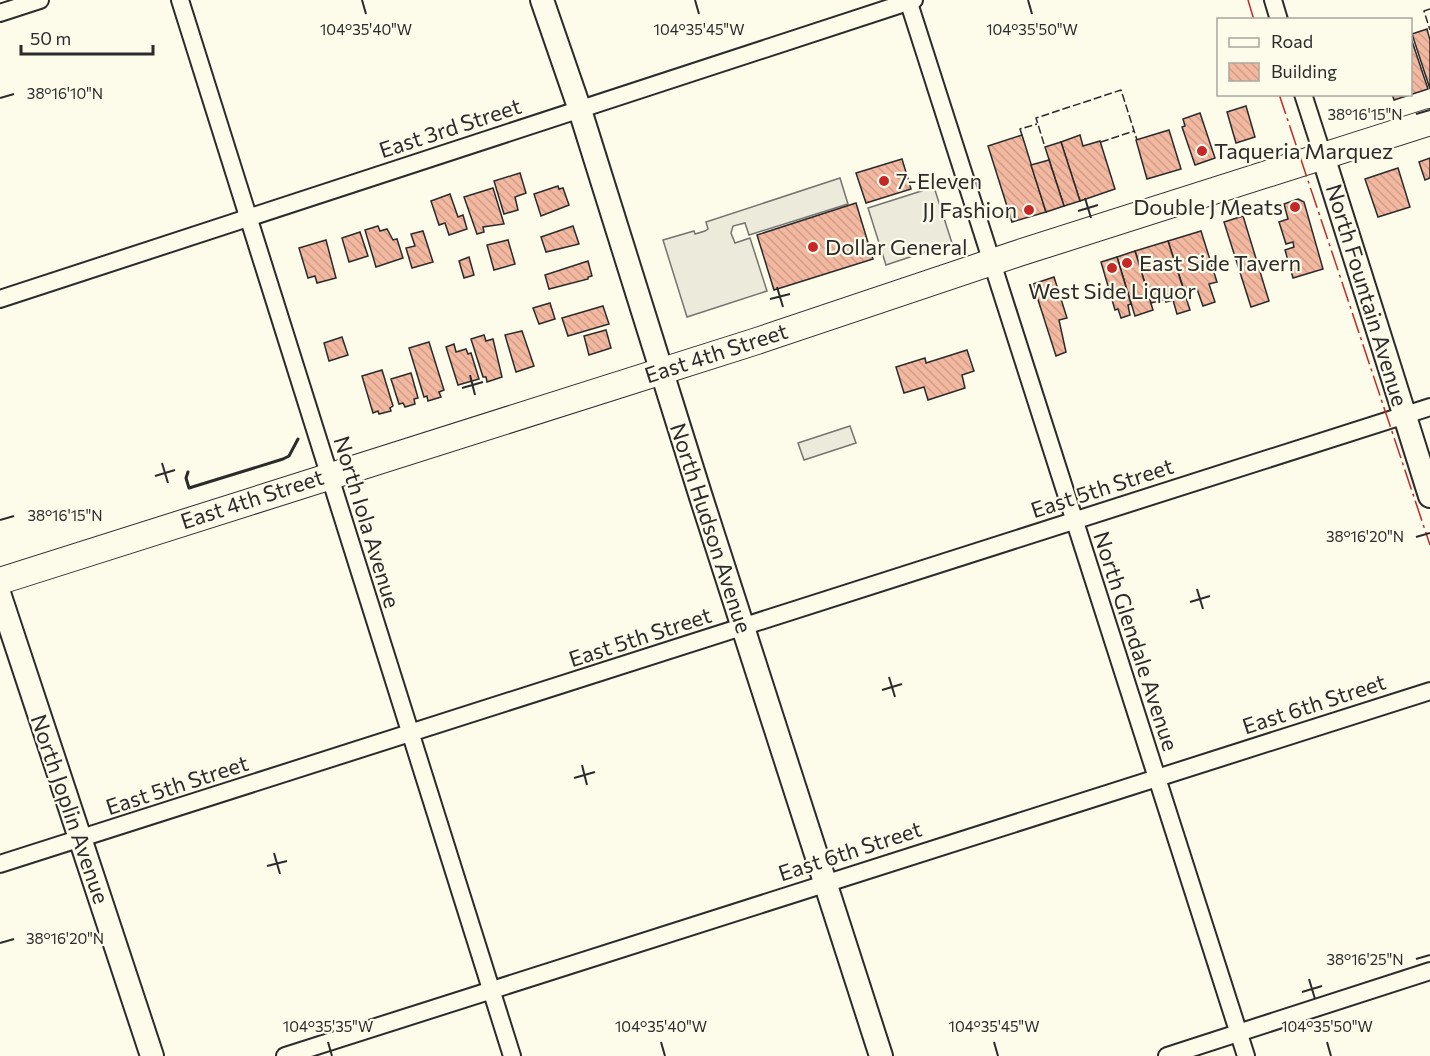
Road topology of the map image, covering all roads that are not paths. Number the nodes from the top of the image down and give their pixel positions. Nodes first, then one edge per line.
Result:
1 (40, 0) edge
2 (180, 0) edge
3 (542, 0) edge
4 (1273, 0) edge
5 (910, 1) edge
6 (0, 13) edge
7 (1278, 18) edge
8 (1304, 96) edge
9 (580, 110) junction
10 (1430, 122) edge
11 (1323, 156) junction
12 (249, 218) junction
13 (992, 262) junction
14 (0, 299) edge
15 (663, 375) junction
16 (1430, 407) edge
17 (1404, 415) junction
18 (328, 475) junction
19 (1430, 496) edge
20 (1074, 521) junction
21 (0, 581) edge
22 (0, 596) edge
23 (743, 627) junction
24 (1430, 691) edge
25 (410, 734) junction
26 (1156, 778) junction
27 (81, 839) junction
28 (0, 864) edge
29 (824, 882) junction
30 (1430, 971) edge
31 (493, 990) junction
32 (1239, 1033) junction
33 (152, 1056) edge
34 (285, 1056) edge
35 (512, 1056) edge
36 (881, 1056) edge
37 (1167, 1056) edge
38 (1246, 1056) edge

1 - 6 street
2 - 12 street, North Iola Avenue
3 - 9 street, North Hudson Avenue
4 - 7 street
5 - 9 street, East 3rd Street
5 - 13 street, North Glendale Avenue
8 - 11 street, North Fountain Avenue
9 - 12 street, East 3rd Street
9 - 15 street, North Hudson Avenue
10 - 11 main road, East 4th Street
11 - 13 main road, East 4th Street
11 - 17 street, North Fountain Avenue
12 - 14 street, East 3rd Street
12 - 18 street, North Iola Avenue
13 - 15 main road, East 4th Street
13 - 20 street, North Glendale Avenue
15 - 18 main road, East 4th Street
15 - 23 street, North Hudson Avenue
16 - 17 street, East 5th Street
17 - 19 street, North Fountain Avenue
17 - 20 street, East 5th Street
18 - 21 main road, East 4th Street
18 - 25 street, North Iola Avenue
20 - 23 street, East 5th Street
20 - 26 street, North Glendale Avenue
22 - 27 street, North Joplin Avenue
23 - 25 street, East 5th Street
23 - 29 street, North Hudson Avenue
24 - 26 street, East 6th Street
25 - 27 street, East 5th Street
25 - 31 street, North Iola Avenue
26 - 29 street, East 6th Street
26 - 32 street, North Glendale Avenue
27 - 28 street, East 5th Street
27 - 33 street, North Joplin Avenue
29 - 31 street, East 6th Street
29 - 36 street, North Hudson Avenue
30 - 32 street
31 - 34 street, East 6th Street
31 - 35 street, North Iola Avenue
32 - 37 street
32 - 38 street, North Glendale Avenue

